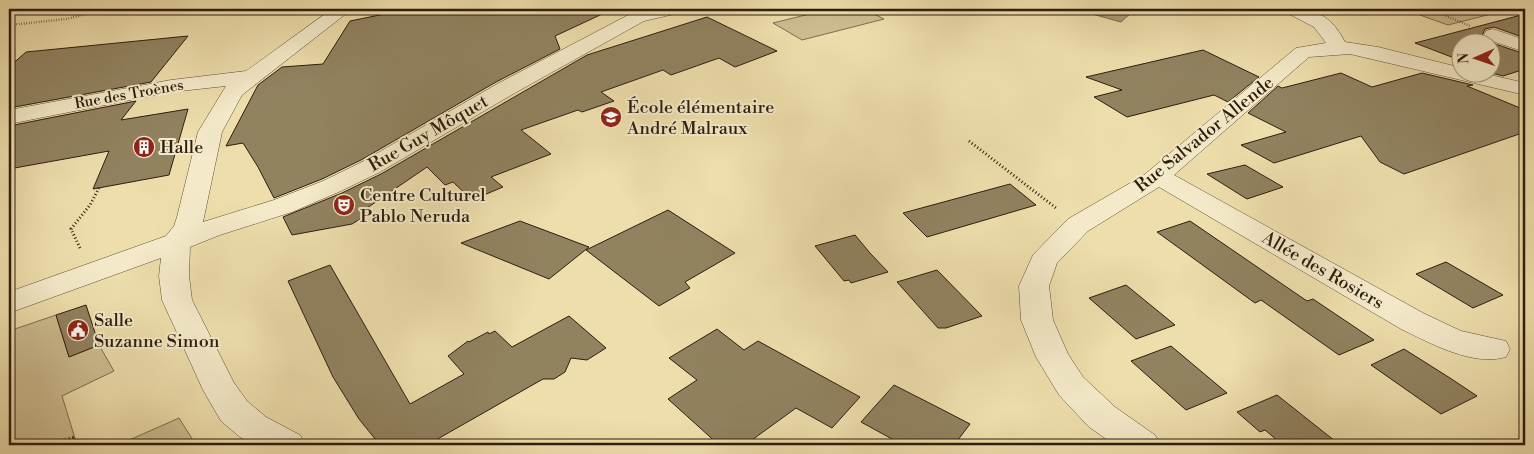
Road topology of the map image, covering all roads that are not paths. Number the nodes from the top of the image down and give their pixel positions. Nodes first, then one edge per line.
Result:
1 (343, 9) edge
2 (672, 9) edge
3 (1293, 9) edge
4 (1502, 38) edge
5 (1525, 46) edge
6 (1338, 48) junction
7 (250, 77) junction
8 (1525, 89) edge
9 (9, 117) edge
10 (1158, 176) junction
11 (176, 242) junction
12 (9, 303) edge
13 (1494, 349) dead end
14 (287, 445) edge
15 (1142, 445) edge

1 - 7 street
2 - 11 street, Rue Guy Môquet
3 - 6 street
4 - 5 street
6 - 8 street, Rue Salvador Allende
6 - 10 street, Rue Salvador Allende
7 - 9 street, Rue des Troènes
7 - 11 street
10 - 13 street, Allée des Rosiers
10 - 15 street, Rue Salvador Allende
11 - 12 street, Rue Guy Môquet
11 - 14 street

